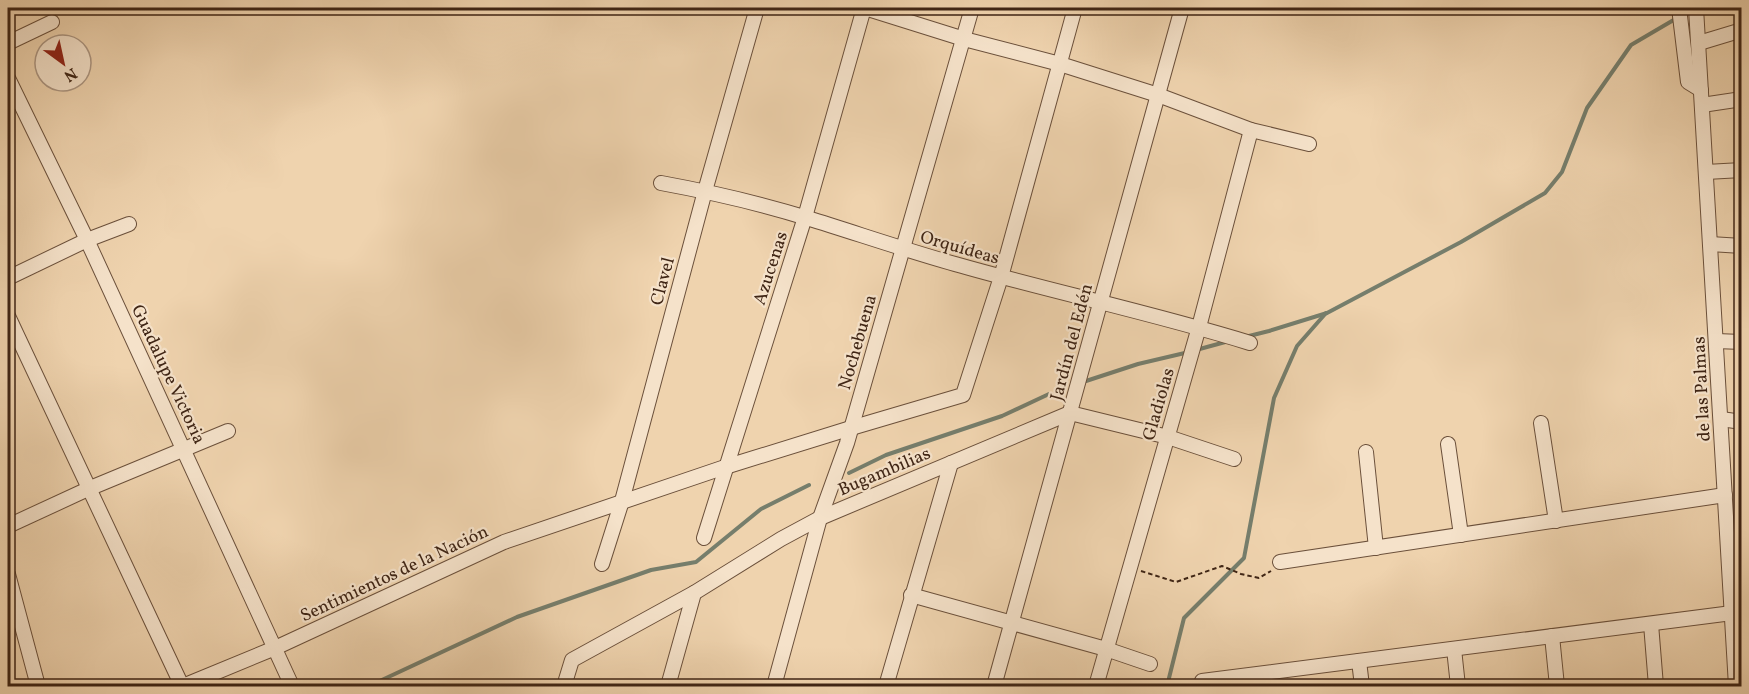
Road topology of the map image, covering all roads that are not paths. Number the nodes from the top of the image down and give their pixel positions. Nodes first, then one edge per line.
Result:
1 (757, 8) edge
2 (865, 8) edge
3 (972, 8) edge
4 (1075, 8) edge
5 (1182, 8) edge
6 (1679, 8) edge
7 (1696, 8) edge
8 (52, 22) dead end
9 (1742, 30) edge
10 (964, 39) junction
11 (8, 43) edge
12 (1698, 43) junction
13 (1060, 63) junction
14 (8, 78) edge
15 (1701, 90) junction
16 (1158, 95) junction
17 (1742, 99) edge
18 (1702, 105) junction
19 (1251, 130) junction
20 (1309, 144) dead end
21 (1742, 170) edge
22 (1706, 172) junction
23 (660, 183) dead end
24 (705, 191) junction
25 (805, 217) junction
26 (129, 224) dead end
27 (87, 240) junction
28 (1710, 244) junction
29 (1742, 246) edge
30 (902, 249) junction
31 (1001, 278) junction
32 (8, 279) edge
33 (1101, 302) junction
34 (8, 316) edge
35 (1197, 332) junction
36 (1716, 341) junction
37 (1742, 342) edge
38 (1250, 343) dead end
39 (1070, 413) junction
40 (1721, 419) junction
41 (1742, 422) edge
42 (1541, 423) dead end
43 (851, 428) junction
44 (228, 431) dead end
45 (1168, 437) junction
46 (1448, 444) dead end
47 (184, 450) junction
48 (1366, 452) dead end
49 (1234, 459) dead end
50 (951, 463) junction
51 (725, 467) junction
52 (88, 489) junction
53 (1725, 495) junction
54 (622, 501) junction
55 (1742, 515) edge
56 (1726, 517) junction
57 (820, 518) junction
58 (1556, 521) junction
59 (8, 526) edge
60 (1461, 535) junction
61 (704, 538) dead end
62 (1376, 548) junction
63 (1280, 562) road end
64 (602, 564) dead end
65 (8, 574) edge
66 (1736, 577) edge
67 (694, 593) junction
68 (911, 596) junction
69 (1732, 613) junction
70 (1012, 624) junction
71 (1651, 624) junction
72 (1552, 636) junction
73 (275, 648) junction
74 (1106, 649) junction
75 (1454, 649) junction
76 (1359, 661) junction
77 (1150, 664) dead end
78 (1202, 681) dead end
79 (38, 687) edge
80 (183, 687) edge
81 (292, 687) edge
82 (564, 687) edge
83 (668, 687) edge
84 (774, 687) edge
85 (886, 687) edge
86 (994, 687) edge
87 (1096, 687) edge
88 (1362, 687) edge
89 (1458, 687) edge
90 (1557, 687) edge
91 (1656, 687) edge
92 (1736, 687) edge

1 - 24 street, Clavel
2 - 10 street
2 - 25 street, Azucenas
3 - 10 street, Nochebuena
4 - 13 street
5 - 16 street, Jardín del Edén
6 - 15 street, de las Palmas
7 - 12 street, de las Palmas
8 - 11 street
9 - 12 street
10 - 13 street
10 - 30 street, Nochebuena
12 - 15 street, de las Palmas
13 - 16 street
13 - 31 street
14 - 27 street, Guadalupe Victoria
15 - 18 street, de las Palmas
16 - 19 street
16 - 33 street, Jardín del Edén
17 - 18 street
18 - 22 street, de las Palmas
19 - 20 street
19 - 35 street, Gladiolas
21 - 22 street
22 - 28 street, de las Palmas
23 - 24 street, Orquídeas
24 - 25 street, Orquídeas
24 - 54 street, Clavel
25 - 30 street, Orquídeas
25 - 51 street, Azucenas
26 - 27 street
27 - 32 street
27 - 47 street, Guadalupe Victoria
28 - 29 street
28 - 36 street, de las Palmas
30 - 31 street, Orquídeas
30 - 43 street, Nochebuena
31 - 33 street, Orquídeas
31 - 43 street, Sentimientos de la Nación
33 - 35 street, Orquídeas
33 - 39 street, Jardín del Edén
34 - 52 street
35 - 38 street, Orquídeas
35 - 45 street, Gladiolas
36 - 37 street
36 - 40 street, de las Palmas
39 - 45 street
39 - 50 street, Bugambilias
39 - 70 street, Jardín del Edén
40 - 41 street
40 - 53 street, de las Palmas
42 - 58 street
43 - 51 street, Sentimientos de la Nación
43 - 57 street, Nochebuena
44 - 47 street
45 - 49 street
45 - 74 street, Gladiolas
46 - 60 street
47 - 52 street
47 - 73 street, Guadalupe Victoria
48 - 62 street
50 - 57 street, Bugambilias
50 - 68 street
51 - 54 street, Sentimientos de la Nación
51 - 61 street, Azucenas
52 - 59 street
52 - 80 street
53 - 56 street, de las Palmas
53 - 58 street
54 - 64 street, Clavel
54 - 73 street, Sentimientos de la Nación
55 - 56 street
56 - 66 street, de las Palmas
57 - 67 street, Bugambilias
57 - 84 street, Nochebuena
58 - 60 street
60 - 62 street
62 - 63 street
65 - 79 street
66 - 69 street, de las Palmas
67 - 82 street, Bugambilias
67 - 83 street
68 - 70 street
68 - 85 street
69 - 71 street
69 - 92 street, de las Palmas
70 - 74 street
70 - 86 street, Jardín del Edén
71 - 72 street
71 - 91 street
72 - 75 street
72 - 90 street
73 - 80 street, Sentimientos de la Nación
73 - 81 street, Guadalupe Victoria
74 - 77 street
74 - 87 street, Gladiolas
75 - 76 street
75 - 89 street
76 - 78 street
76 - 88 street

